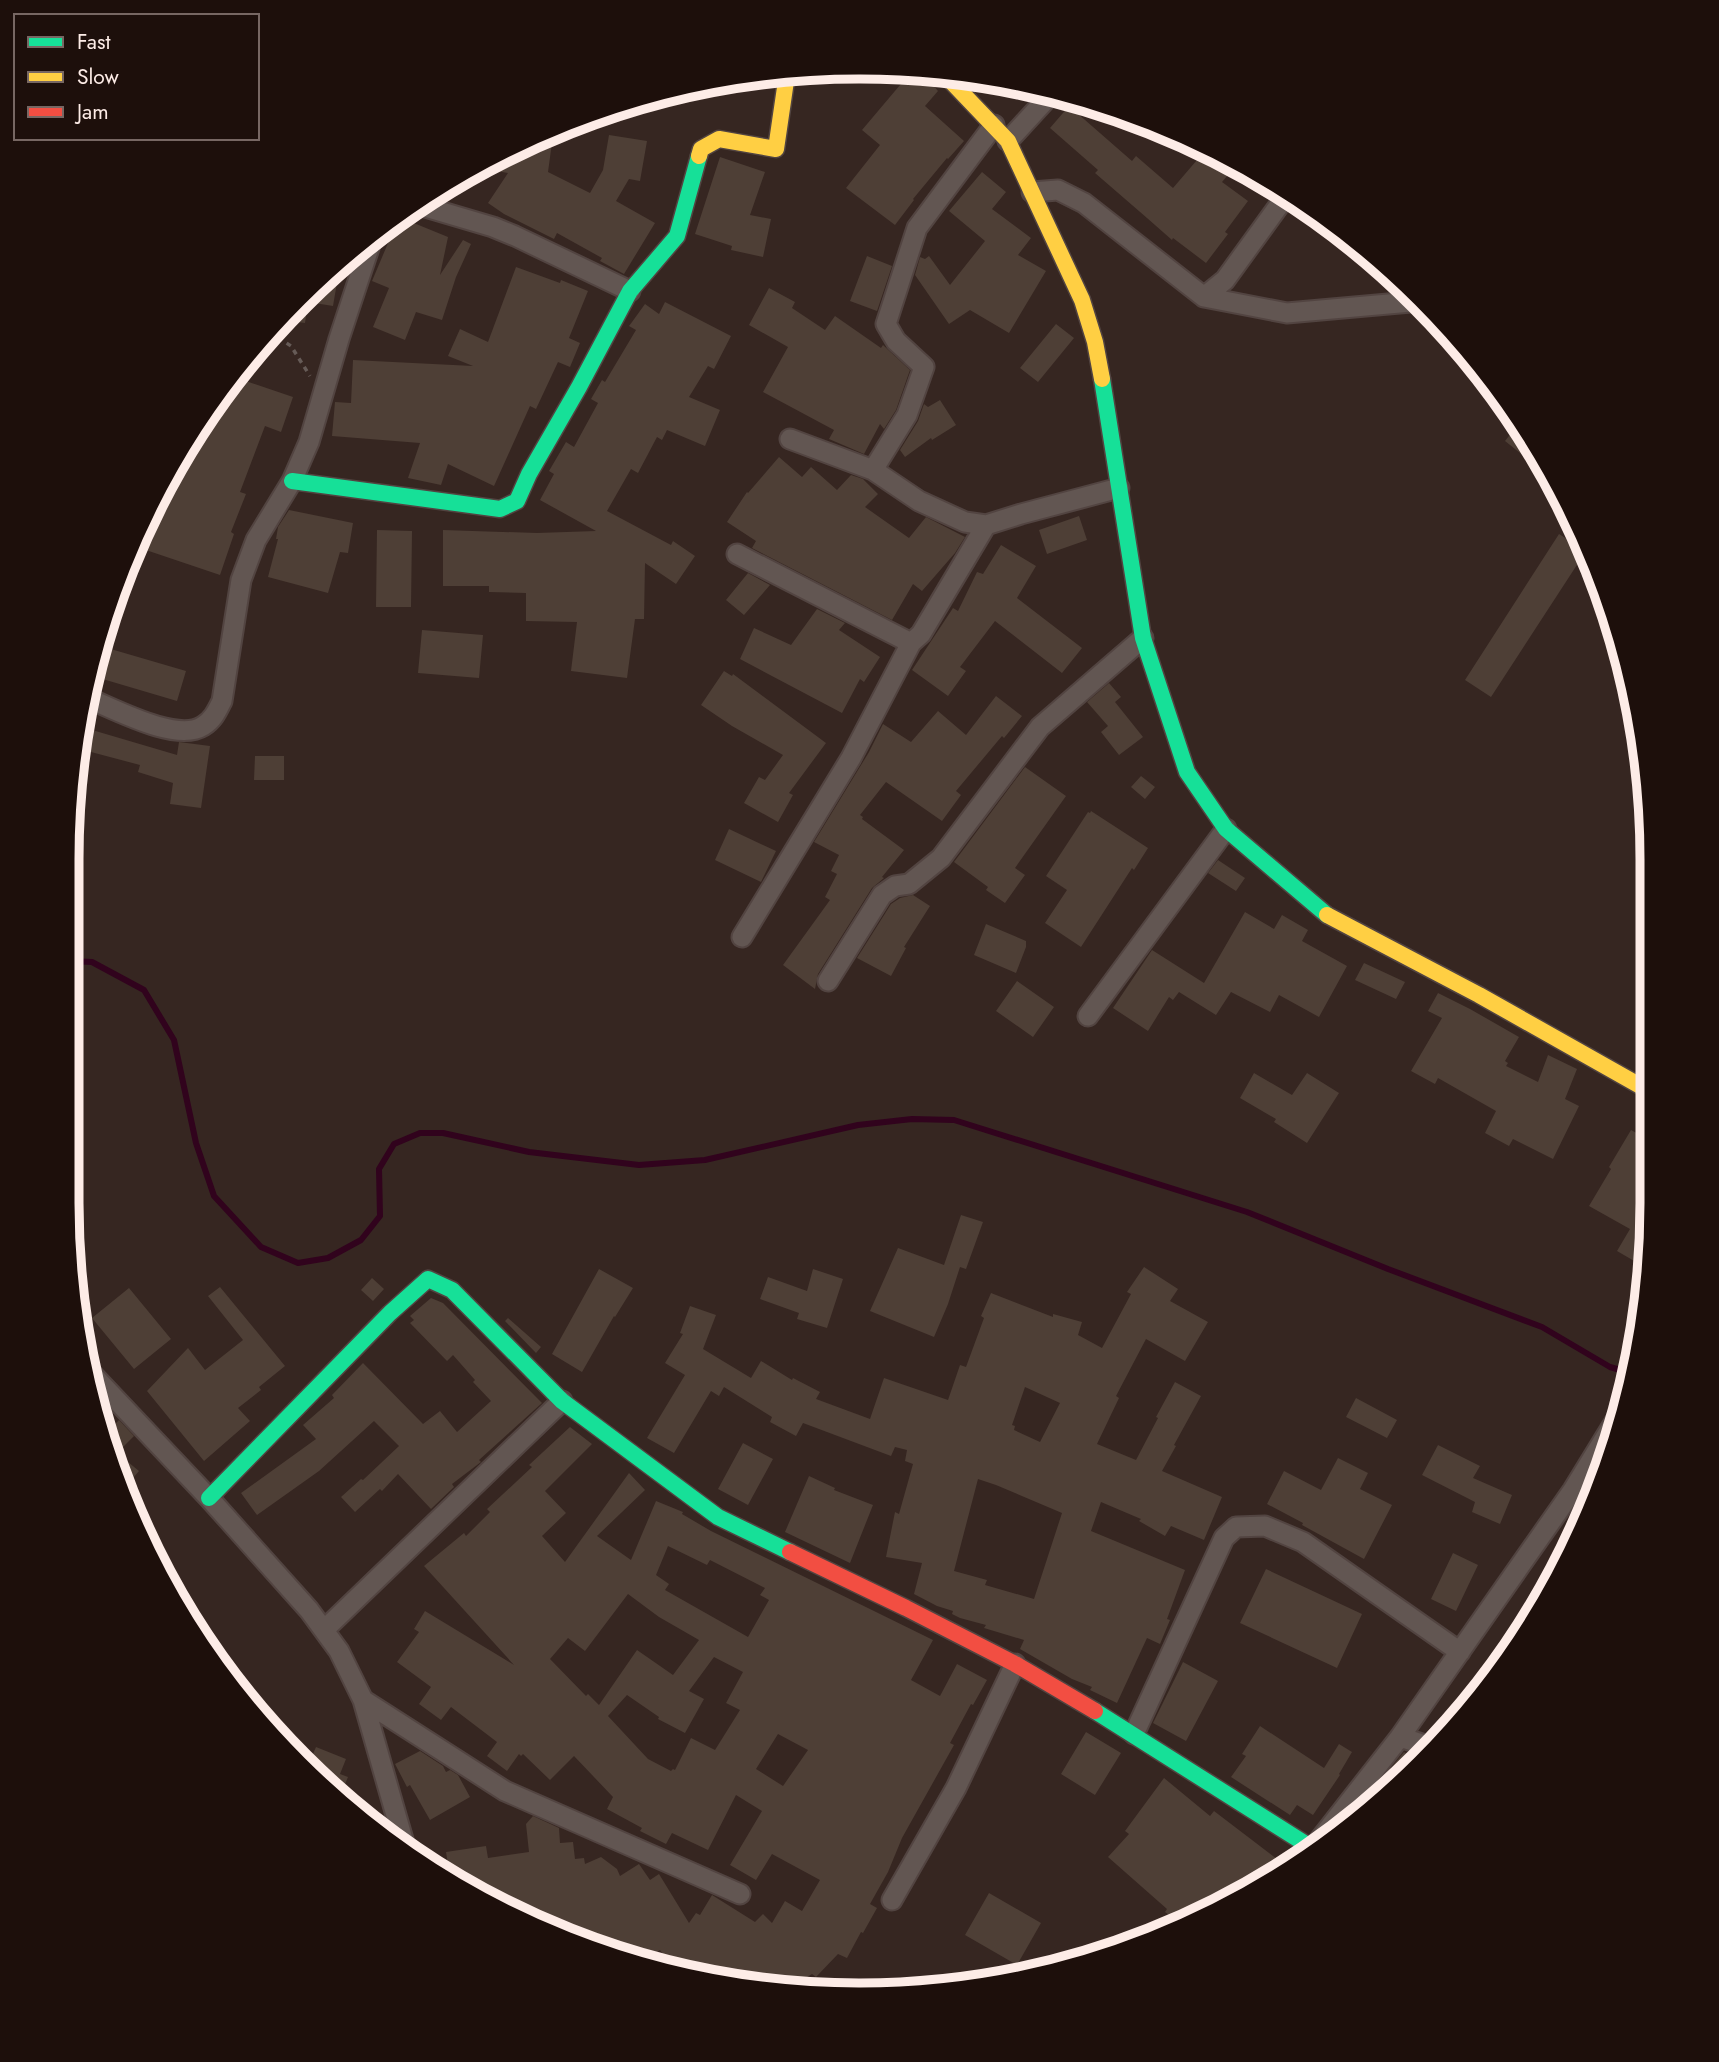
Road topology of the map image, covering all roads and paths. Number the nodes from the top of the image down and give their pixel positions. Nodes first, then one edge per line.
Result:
1 (786, 82) edge
2 (958, 85) edge
3 (1045, 101) edge
4 (994, 125) junction
5 (1008, 141) junction
6 (1032, 192) junction
7 (1282, 203) edge
8 (429, 208) edge
9 (367, 254) edge
10 (630, 291) junction
11 (1204, 298) junction
12 (1407, 302) edge
13 (279, 338) edge
14 (322, 397) junction
15 (790, 439) dead end
16 (873, 470) junction
17 (292, 481) junction
18 (1119, 488) junction
19 (986, 525) junction
20 (737, 554) dead end
21 (1143, 638) junction
22 (911, 643) junction
23 (95, 701) edge
24 (1226, 829) junction
25 (742, 937) dead end
26 (828, 981) dead end
27 (1088, 1016) dead end
28 (1640, 1086) edge
29 (100, 1383) edge
30 (562, 1401) junction
31 (1602, 1442) edge
32 (209, 1498) junction
33 (324, 1630) junction
34 (1460, 1652) junction
35 (1015, 1664) junction
36 (363, 1700) junction
37 (1134, 1734) junction
38 (1400, 1737) junction
39 (1422, 1744) edge
40 (1330, 1826) edge
41 (402, 1835) edge
42 (1301, 1846) edge
43 (740, 1894) dead end
44 (892, 1900) dead end

1 - 10 street
2 - 4 street
3 - 5 street
4 - 5 street
4 - 16 street
5 - 6 street
6 - 11 street
6 - 18 street
7 - 11 street
8 - 10 street
9 - 14 street
10 - 17 street
11 - 12 street
13 - 14 path
14 - 17 street
15 - 16 street
16 - 19 street
17 - 23 street
18 - 19 street
18 - 21 street
19 - 22 street
20 - 22 street
21 - 24 street
21 - 26 street
22 - 25 street
24 - 27 street
24 - 28 street
29 - 32 street
30 - 32 street
30 - 33 street
30 - 35 street
31 - 34 street
32 - 33 street
33 - 36 street
34 - 37 street
34 - 38 street
35 - 37 street
35 - 44 street
36 - 41 street
36 - 43 street
37 - 42 street
38 - 39 street
38 - 40 street

